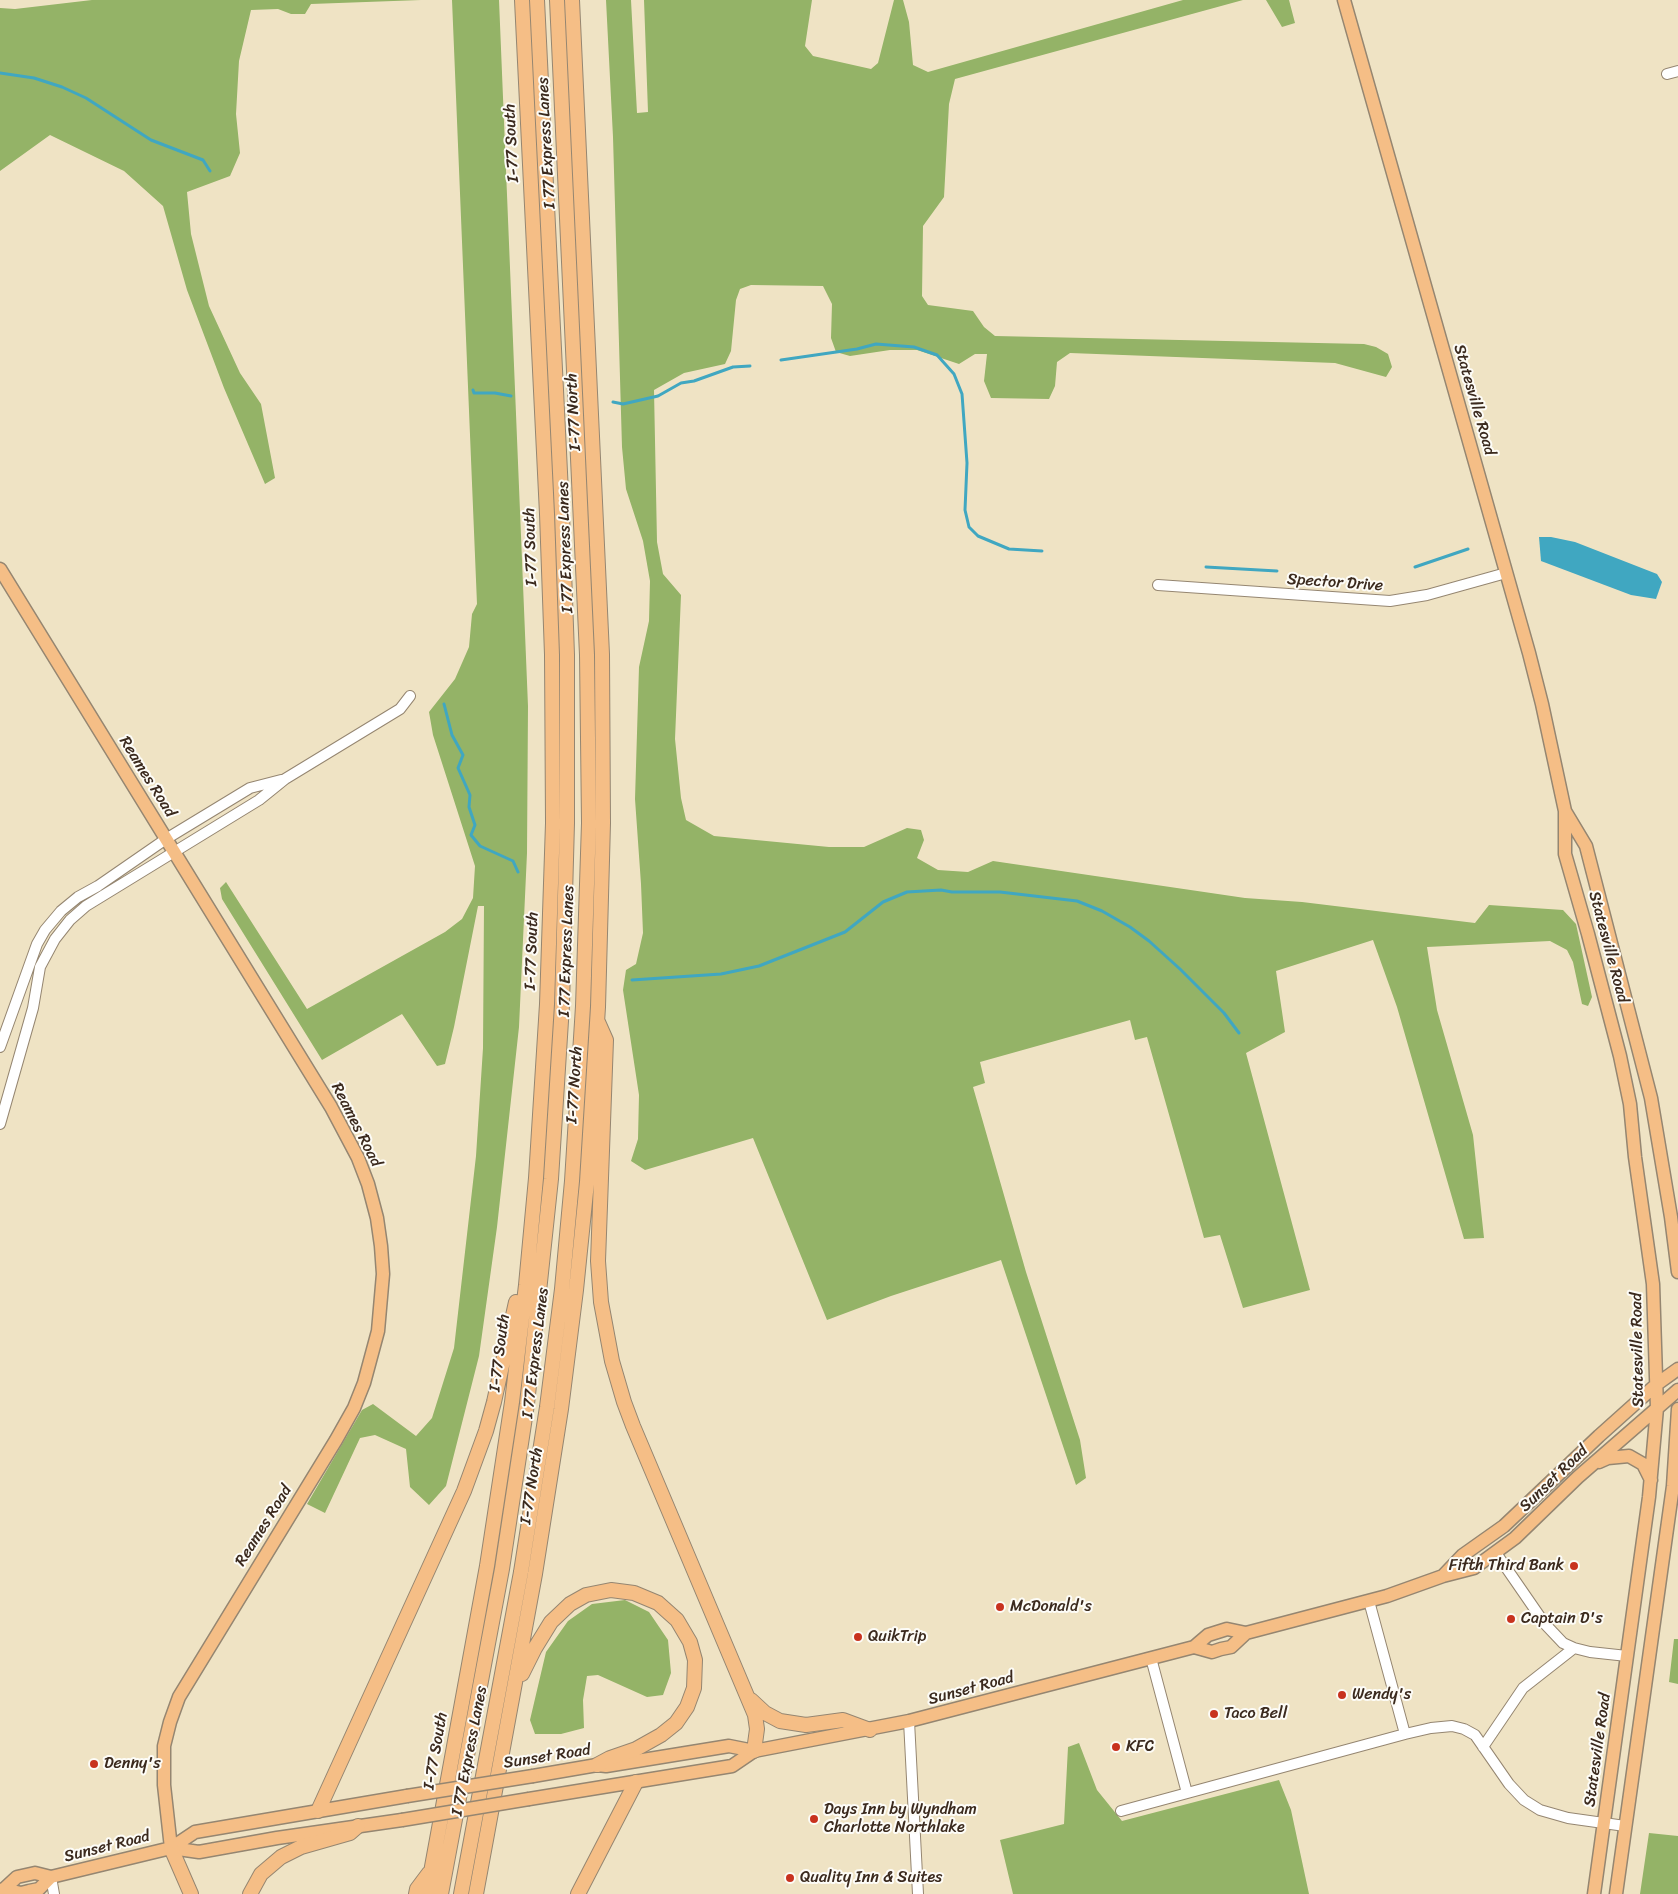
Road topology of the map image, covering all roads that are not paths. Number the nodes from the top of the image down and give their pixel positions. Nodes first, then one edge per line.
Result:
1 (522, 0) edge
2 (537, 0) edge
3 (557, 0) edge
4 (572, 0) edge
5 (1344, 0) edge
6 (1678, 71) edge
7 (1667, 74) dead end
8 (0, 569) edge
9 (1506, 573) junction
10 (1158, 585) dead end
11 (410, 696) dead end
12 (285, 779) junction
13 (1565, 811) junction
14 (166, 839) junction
15 (175, 852) junction
16 (597, 1019) junction
17 (0, 1047) edge
18 (1639, 1052) junction
19 (1620, 1056) junction
20 (0, 1124) edge
21 (531, 1235) junction
22 (1678, 1272) edge
23 (1678, 1369) edge
24 (1657, 1384) junction
25 (1678, 1390) edge
26 (1657, 1408) junction
27 (1678, 1409) edge
28 (1590, 1466) junction
29 (1651, 1480) junction
30 (1496, 1552) junction
31 (1443, 1576) junction
32 (1369, 1601) junction
33 (1246, 1633) junction
34 (1194, 1647) junction
35 (1574, 1648) junction
36 (1627, 1656) junction
37 (1151, 1658) junction
38 (514, 1690) junction
39 (748, 1698) junction
40 (909, 1721) junction
41 (870, 1730) junction
42 (1405, 1734) junction
43 (1483, 1747) junction
44 (754, 1751) junction
45 (597, 1765) junction
46 (636, 1782) junction
47 (1187, 1793) junction
48 (318, 1811) junction
49 (1121, 1811) dead end
50 (1604, 1822) junction
51 (358, 1826) junction
52 (1625, 1826) junction
53 (171, 1848) junction
54 (432, 1868) junction
55 (51, 1877) junction
56 (2, 1889) edge
57 (54, 1894) edge
58 (191, 1894) edge
59 (250, 1894) edge
60 (416, 1894) edge
61 (427, 1894) edge
62 (441, 1894) edge
63 (462, 1894) edge
64 (476, 1894) edge
65 (578, 1894) edge
66 (918, 1894) edge
67 (1594, 1894) edge
68 (1616, 1894) edge

1 - 21 highway, I-77 South
2 - 62 highway, I 77 Express Lanes
3 - 63 highway, I 77 Express Lanes
4 - 16 highway, I-77 North
5 - 9 main road, Statesville Road
6 - 7 street
8 - 14 main road, Reames Road
9 - 10 street, Spector Drive
9 - 13 main road, Statesville Road
11 - 12 street
12 - 14 street
12 - 15 street
13 - 18 main road, Statesville Road
13 - 19 main road, Statesville Road
14 - 15 main road, Reames Road
14 - 17 street
15 - 20 street
15 - 53 main road, Reames Road
16 - 38 highway, I-77 North
16 - 39 highway
18 - 19 main road
18 - 22 main road, Statesville Road
19 - 24 main road, Statesville Road
21 - 48 highway
21 - 54 highway, I-77 South
23 - 24 main road, Sunset Road
24 - 26 main road, Statesville Road
24 - 31 main road, Sunset Road
25 - 26 main road, Sunset Road
26 - 28 main road, Sunset Road
26 - 29 main road, Statesville Road
27 - 52 main road
28 - 29 main road
28 - 30 main road, Sunset Road
29 - 36 main road, Statesville Road
30 - 31 main road, Sunset Road
30 - 35 street
31 - 32 main road, Sunset Road
32 - 33 main road, Sunset Road
32 - 42 street
33 - 34 main road, Sunset Road
33 - 34 main road, Sunset Road
34 - 37 main road, Sunset Road
35 - 36 street
35 - 43 street
36 - 50 main road, Statesville Road
37 - 40 main road, Sunset Road
37 - 47 street
38 - 45 highway
38 - 64 highway, I-77 North
39 - 41 highway
39 - 44 highway
40 - 41 main road, Sunset Road
40 - 66 street
41 - 44 main road, Sunset Road
42 - 43 street
42 - 47 street
43 - 50 street
44 - 45 main road, Sunset Road
44 - 46 main road, Sunset Road
45 - 48 main road, Sunset Road, bridge
46 - 51 main road, Sunset Road, bridge
46 - 65 highway
47 - 49 street
48 - 53 main road, Sunset Road
50 - 52 street
50 - 67 main road, Statesville Road
51 - 53 main road, Sunset Road
51 - 59 highway
52 - 68 main road
53 - 55 main road, Sunset Road
53 - 58 highway
54 - 60 highway
54 - 61 highway, I-77 South
55 - 56 main road, Sunset Road
55 - 57 street

